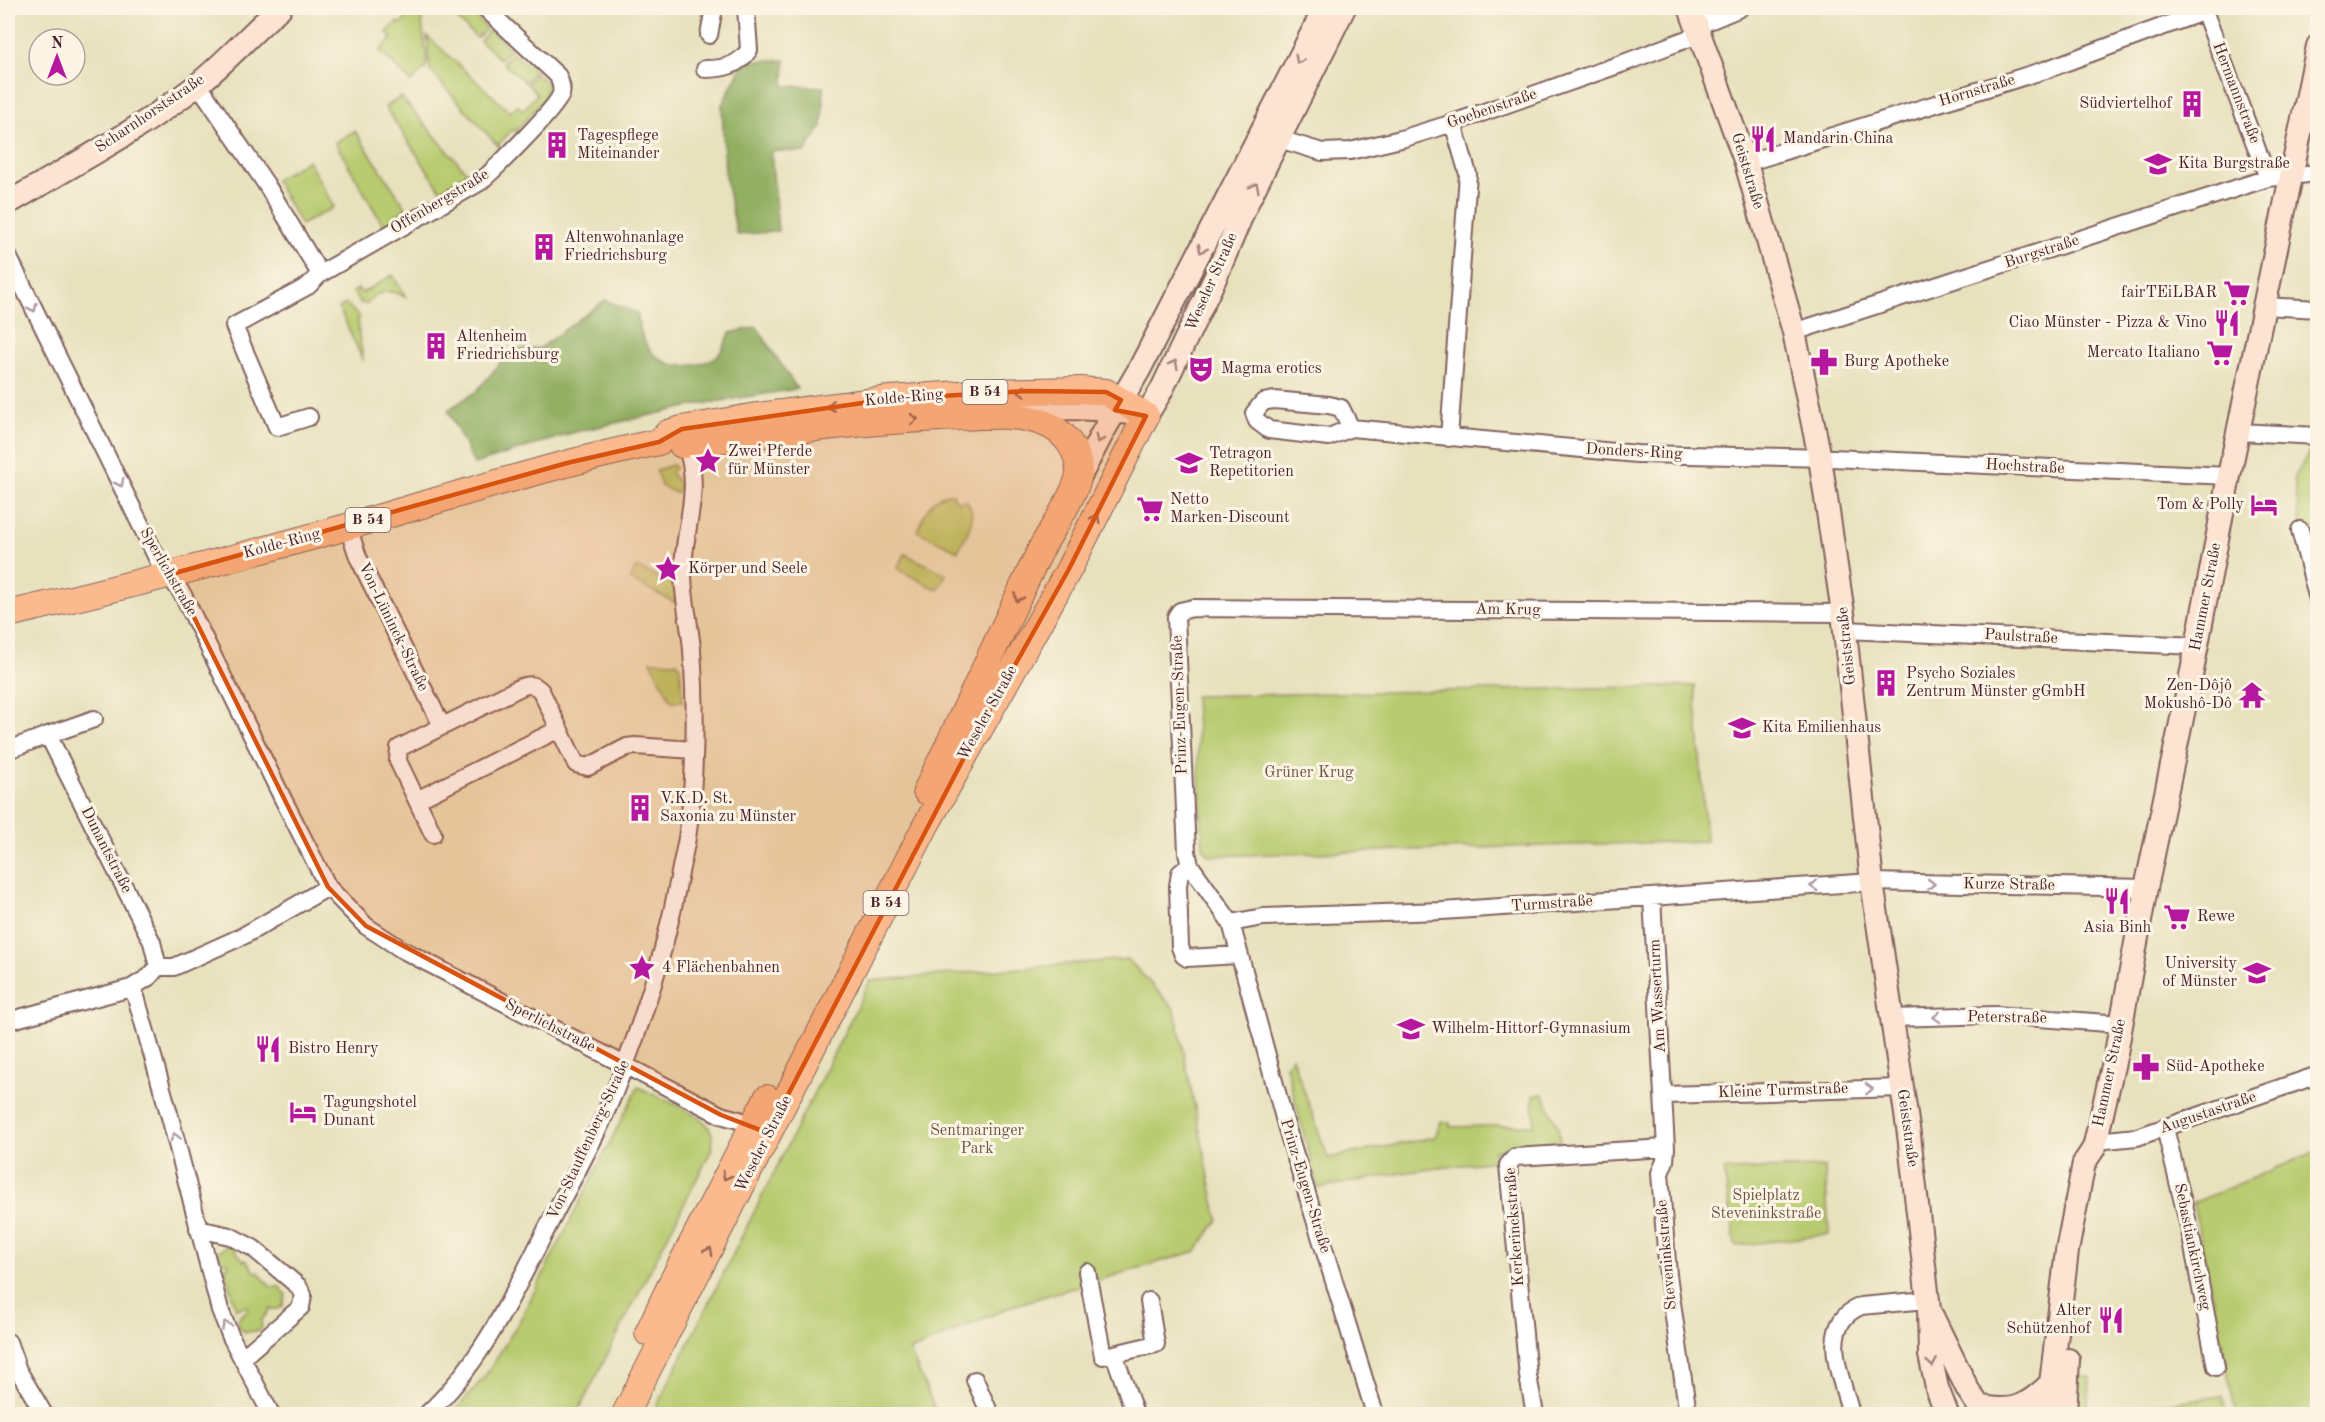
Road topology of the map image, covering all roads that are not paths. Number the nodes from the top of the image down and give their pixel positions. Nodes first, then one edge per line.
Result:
1 (280, 8) edge
2 (485, 8) edge
3 (714, 8) edge
4 (746, 8) edge
5 (1325, 8) edge
6 (1344, 8) edge
7 (1740, 8) edge
8 (2204, 9) edge
9 (1696, 22) edge
10 (709, 35) dead end
11 (2318, 46) edge
12 (705, 69) dead end
13 (198, 84) junction
14 (1453, 123) junction
15 (1279, 139) junction
16 (1746, 163) junction
17 (2318, 174) edge
18 (2279, 177) junction
19 (8, 203) edge
20 (8, 256) edge
21 (320, 274) junction
22 (2265, 306) junction
23 (2318, 309) edge
24 (1794, 332) junction
25 (1118, 405) junction
26 (1002, 415) junction
27 (1146, 416) junction
28 (309, 417) dead end
29 (1351, 428) junction
30 (2238, 432) junction
31 (2318, 436) edge
32 (1449, 438) junction
33 (659, 442) junction
34 (686, 444) junction
35 (1820, 458) junction
36 (2229, 476) junction
37 (1078, 480) junction
38 (348, 527) junction
39 (2300, 530) dead end
40 (163, 567) junction
41 (2318, 600) edge
42 (8, 614) edge
43 (1176, 617) joint
44 (1844, 622) junction
45 (2197, 646) junction
46 (94, 719) dead end
47 (442, 726) junction
48 (560, 729) junction
49 (48, 735) junction
50 (8, 750) edge
51 (694, 750) junction
52 (417, 800) junction
53 (433, 834) dead end
54 (1190, 865) junction
55 (1872, 882) junction
56 (328, 887) junction
57 (2146, 888) junction
58 (1652, 897) junction
59 (1231, 923) junction
60 (1239, 956) junction
61 (158, 967) junction
62 (131, 988) junction
63 (1892, 1018) junction
64 (8, 1021) edge
65 (2121, 1024) junction
66 (626, 1064) junction
67 (2318, 1075) edge
68 (1902, 1088) junction
69 (1664, 1095) junction
70 (761, 1128) junction
71 (2165, 1128) junction
72 (2095, 1144) junction
73 (1666, 1148) junction
74 (198, 1230) junction
75 (1087, 1272) dead end
76 (1149, 1301) dead end
77 (1928, 1305) junction
78 (8, 1342) edge
79 (1114, 1353) junction
80 (242, 1358) junction
81 (2216, 1367) dead end
82 (975, 1380) dead end
83 (2051, 1383) junction
84 (1981, 1410) edge
85 (44, 1414) edge
86 (271, 1414) edge
87 (427, 1414) edge
88 (607, 1414) edge
89 (625, 1414) edge
90 (990, 1414) edge
91 (1135, 1414) edge
92 (1375, 1414) edge
93 (1535, 1414) edge
94 (1688, 1414) edge
95 (1851, 1414) edge
96 (1947, 1414) edge
97 (2045, 1414) edge
98 (2065, 1414) edge

1 - 13 main road, Scharnhorststraße
2 - 21 street, Offenbergstraße
3 - 10 street
4 - 12 street
5 -> 25 main road, Weseler Straße
6 - 15 main road, Weseler Straße
7 - 9 street, Goebenstraße
8 - 16 street, Hornstraße
8 - 18 street, Hermannstraße
9 - 14 street, Goebenstraße
9 - 16 main road, Geiststraße
11 - 18 main road, Hammer Straße
13 - 19 main road, Scharnhorststraße
13 - 21 street
14 - 15 street, Goebenstraße
14 - 32 street
27 -> 15 main road, Weseler Straße
16 - 24 main road, Geiststraße
17 - 18 street, Burgstraße
18 - 22 main road, Hammer Straße
18 - 24 street, Burgstraße
20 -> 40 street, Sperlichstraße
21 - 28 street, Offenbergstraße
22 - 23 street
22 - 30 main road, Hammer Straße
24 - 35 main road, Geiststraße
25 - 26 main road, Kolde-Ring / B 54
25 - 27 main road, Kolde-Ring / B 54
25 -> 33 main road, Kolde-Ring / B 54
25 -> 37 main road, Weseler Straße / B 54
34 -> 26 main road, Kolde-Ring / B 54
26 - 37 main road, Kolde-Ring / B 54
70 -> 27 main road, Weseler Straße / B 54
29 - 29 street, Donders-Ring
29 - 32 street, Donders-Ring
30 - 31 street
30 - 36 main road, Hammer Straße
32 - 35 street, Donders-Ring
33 - 34 main road, Kolde-Ring / B 54
33 - 38 main road, Kolde-Ring / B 54
34 - 51 street, Von-Stauffenberg-Straße
35 - 36 street, Hochstraße
35 - 44 main road, Geiststraße
36 - 45 main road, Hammer Straße
37 -> 70 main road, Weseler Straße / B 54
38 - 40 main road, Kolde-Ring / B 54
38 - 47 street, Von-Lüninck-Straße
39 - 41 street
40 - 42 main road, Kolde-Ring / B 54
40 - 56 street, Sperlichstraße
43 - 44 street, Am Krug
43 - 54 street, Prinz-Eugen-Straße
44 - 45 street, Paulstraße
44 - 55 main road, Geiststraße
45 - 57 main road, Hammer Straße
46 - 49 street
47 - 48 street
47 - 52 street
48 - 51 street
48 - 52 street
49 - 50 street
49 - 61 street, Dunantstraße
51 - 66 street, Von-Stauffenberg-Straße
52 - 53 street
54 - 59 street, Prinz-Eugen-Straße
54 - 60 street
55 -> 57 street, Kurze Straße
55 -> 58 street, Turmstraße
55 - 63 main road, Geiststraße
56 - 61 street
56 - 66 street, Sperlichstraße
57 - 65 main road, Hammer Straße
58 - 59 street, Turmstraße
58 - 69 street, Am Wasserturm
59 - 60 street, Prinz-Eugen-Straße
60 - 92 street, Prinz-Eugen-Straße
61 - 62 street
62 - 64 street
74 -> 62 street
65 -> 63 street, Peterstraße
63 - 68 main road, Geiststraße
65 - 72 main road, Hammer Straße
66 - 70 street, Sperlichstraße
66 - 87 street, Von-Stauffenberg-Straße
67 - 71 street, Augustastraße
69 -> 68 street, Kleine Turmstraße
68 - 77 main road, Geiststraße
69 - 73 street, Steveninkstraße
70 -> 88 main road, Weseler Straße / B 54
89 -> 70 main road, Weseler Straße / B 54
71 - 72 street, Augustastraße
71 - 81 street, Sebastiankirchweg
72 - 83 main road, Hammer Straße
72 - 98 main road, Hammer Straße
73 - 93 street, Kerkerinckstraße
73 - 94 street, Steveninkstraße
80 -> 74 street
74 - 80 street
75 - 79 street
76 - 79 street
77 - 84 main road, Geiststraße
77 - 95 street
77 -> 96 main road, Geiststraße
78 - 85 street
79 - 91 street
80 - 86 street
82 - 90 street
83 - 84 main road
83 - 97 main road, Hammer Straße

